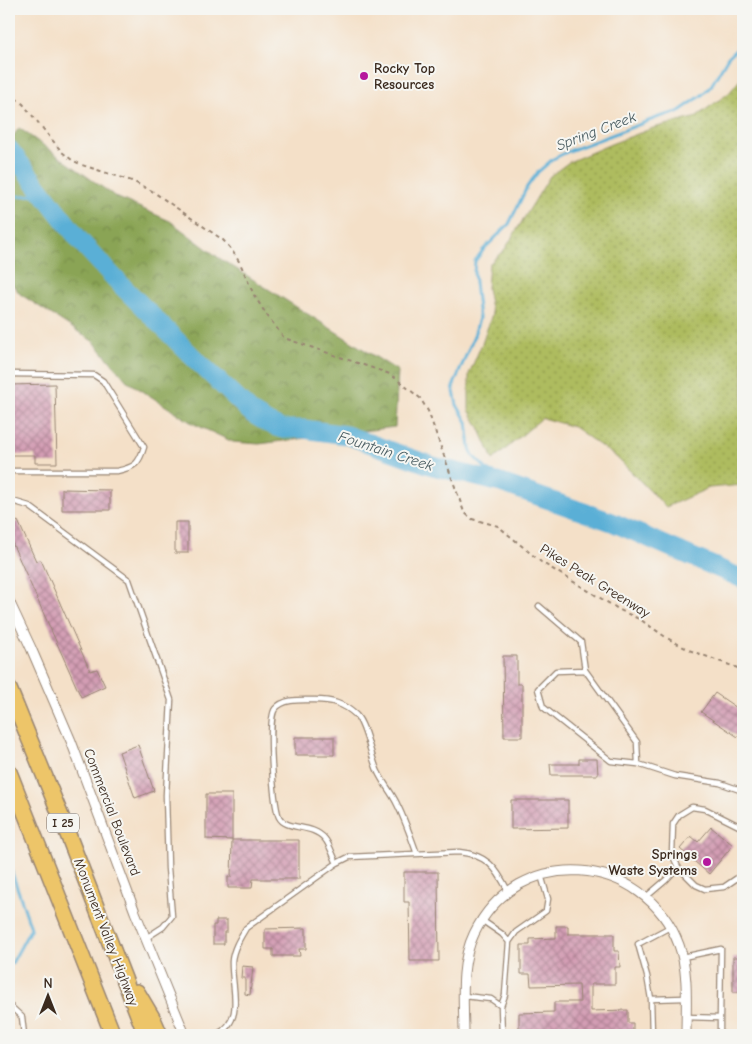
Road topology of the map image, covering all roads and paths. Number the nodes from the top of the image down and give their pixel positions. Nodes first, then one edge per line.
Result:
1 (9, 92) edge
2 (9, 374) edge
3 (9, 471) edge
4 (9, 500) edge
5 (9, 601) edge
6 (538, 606) dead end
7 (585, 670) junction
8 (743, 670) edge
9 (9, 689) edge
10 (638, 764) junction
11 (9, 772) edge
12 (743, 792) edge
13 (743, 828) edge
14 (417, 854) junction
15 (337, 863) junction
16 (678, 866) junction
17 (743, 874) edge
18 (541, 875) junction
19 (508, 891) junction
20 (646, 897) junction
21 (482, 920) junction
22 (670, 927) junction
23 (146, 938) junction
24 (509, 942) junction
25 (683, 957) junction
26 (116, 958) junction
27 (464, 996) junction
28 (685, 998) junction
29 (651, 999) junction
30 (9, 1005) edge
31 (501, 1006) junction
32 (686, 1017) junction
33 (720, 1018) junction
34 (24, 1035) edge
35 (113, 1035) edge
36 (146, 1035) edge
37 (160, 1035) edge
38 (185, 1035) edge
39 (216, 1035) edge
40 (464, 1035) edge
41 (502, 1035) edge
42 (652, 1035) edge
43 (686, 1035) edge
44 (720, 1035) edge

1 - 8 path, Pikes Peak Greenway
2 - 3 lane
4 - 23 lane
5 - 23 street, Commercial Boulevard
6 - 7 lane
7 - 10 lane
7 - 10 lane
9 - 26 highway, Monument Valley Highway / I 25
10 - 12 lane
11 - 35 highway, I 25
13 - 16 lane
14 - 15 lane
14 - 15 lane
14 - 19 lane
15 - 39 lane
16 - 17 lane
16 - 20 lane
18 - 19 street
18 - 20 street
18 - 24 lane
19 - 21 street
20 - 22 street
21 - 24 lane
21 - 27 street
22 - 25 street
22 - 29 lane
23 - 38 street, Commercial Boulevard
24 - 31 lane
25 - 28 street
25 - 33 lane
26 - 36 highway, Monument Valley Highway / I 25
26 - 37 highway
27 - 31 lane
27 - 40 street
28 - 29 lane
28 - 32 street
29 - 42 lane
30 - 34 lane
31 - 41 lane
32 - 33 lane
32 - 43 street
33 - 44 lane

